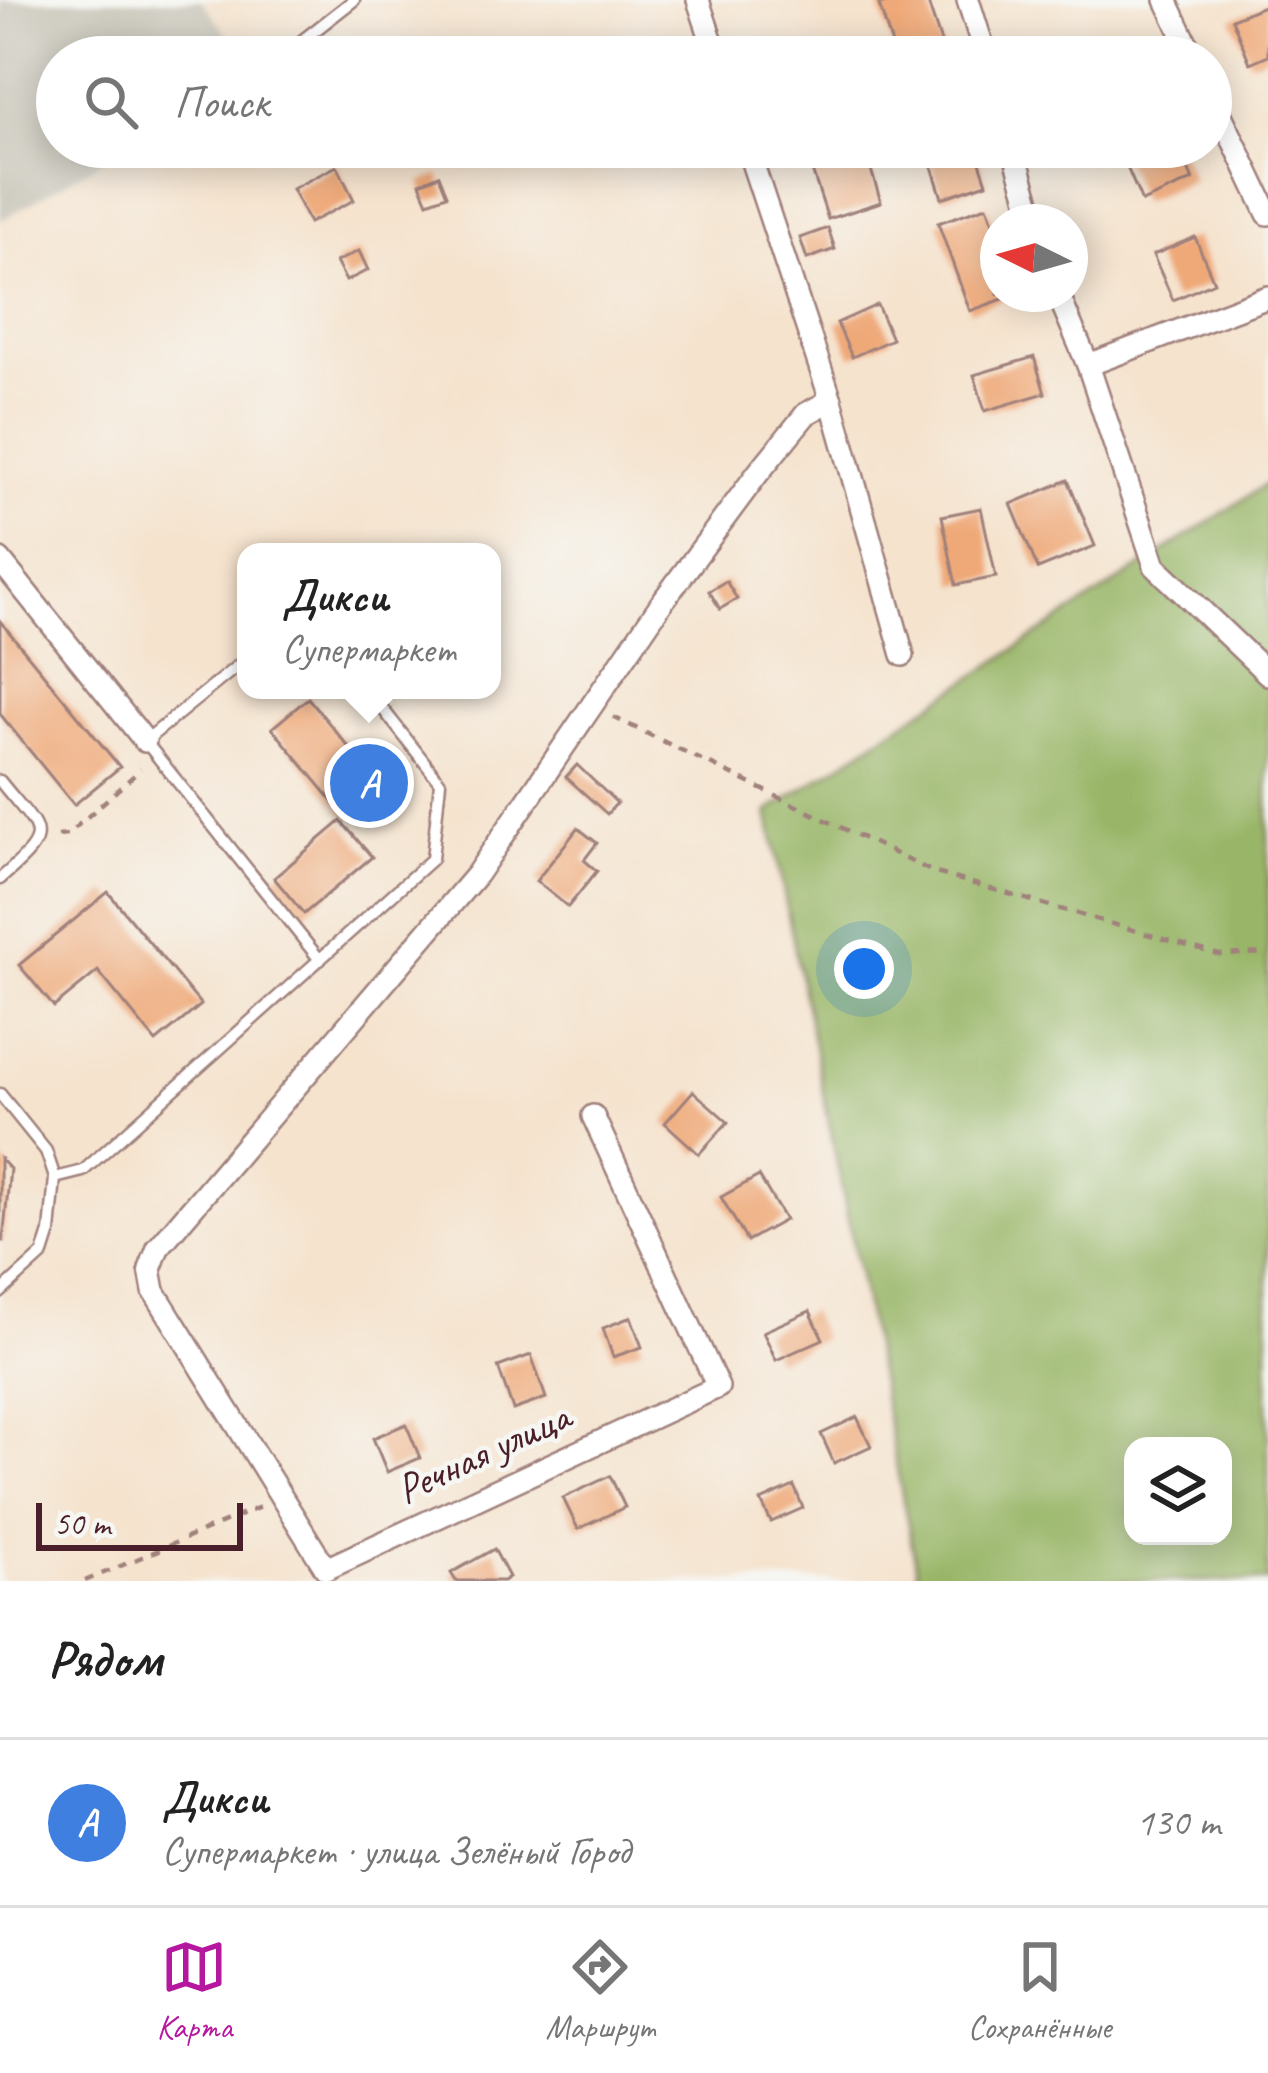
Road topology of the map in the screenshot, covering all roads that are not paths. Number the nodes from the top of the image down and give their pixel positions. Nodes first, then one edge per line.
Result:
1 (354, 0) edge
2 (698, 0) edge
3 (968, 0) edge
4 (1166, 0) edge
5 (308, 36) edge
6 (710, 36) edge
7 (979, 36) edge
8 (1183, 36) edge
9 (1232, 138) edge
10 (754, 168) edge
11 (1019, 168) edge
12 (1030, 204) edge
13 (1268, 214) edge
14 (1268, 298) edge
15 (1066, 312) edge
16 (1088, 364) junction
17 (831, 400) junction
18 (0, 560) edge
19 (903, 655) dead end
20 (237, 666) edge
21 (1268, 674) edge
22 (375, 699) edge
23 (145, 741) junction
24 (0, 781) edge
25 (0, 879) edge
26 (320, 960) junction
27 (0, 1094) edge
28 (592, 1116) dead end
29 (55, 1178) junction
30 (0, 1293) edge
31 (329, 1575) edge

1 - 5 lane
2 - 6 street
3 - 7 street
4 - 8 street
9 - 13 street
10 - 17 street
11 - 12 street
14 - 16 street
15 - 16 street
16 - 21 street
17 - 19 street
17 - 31 street, Речная улица
18 - 23 street
20 - 23 lane
22 - 26 lane
23 - 26 lane
24 - 25 lane
26 - 29 lane
27 - 29 lane
28 - 31 street, Речная улица
29 - 30 lane

